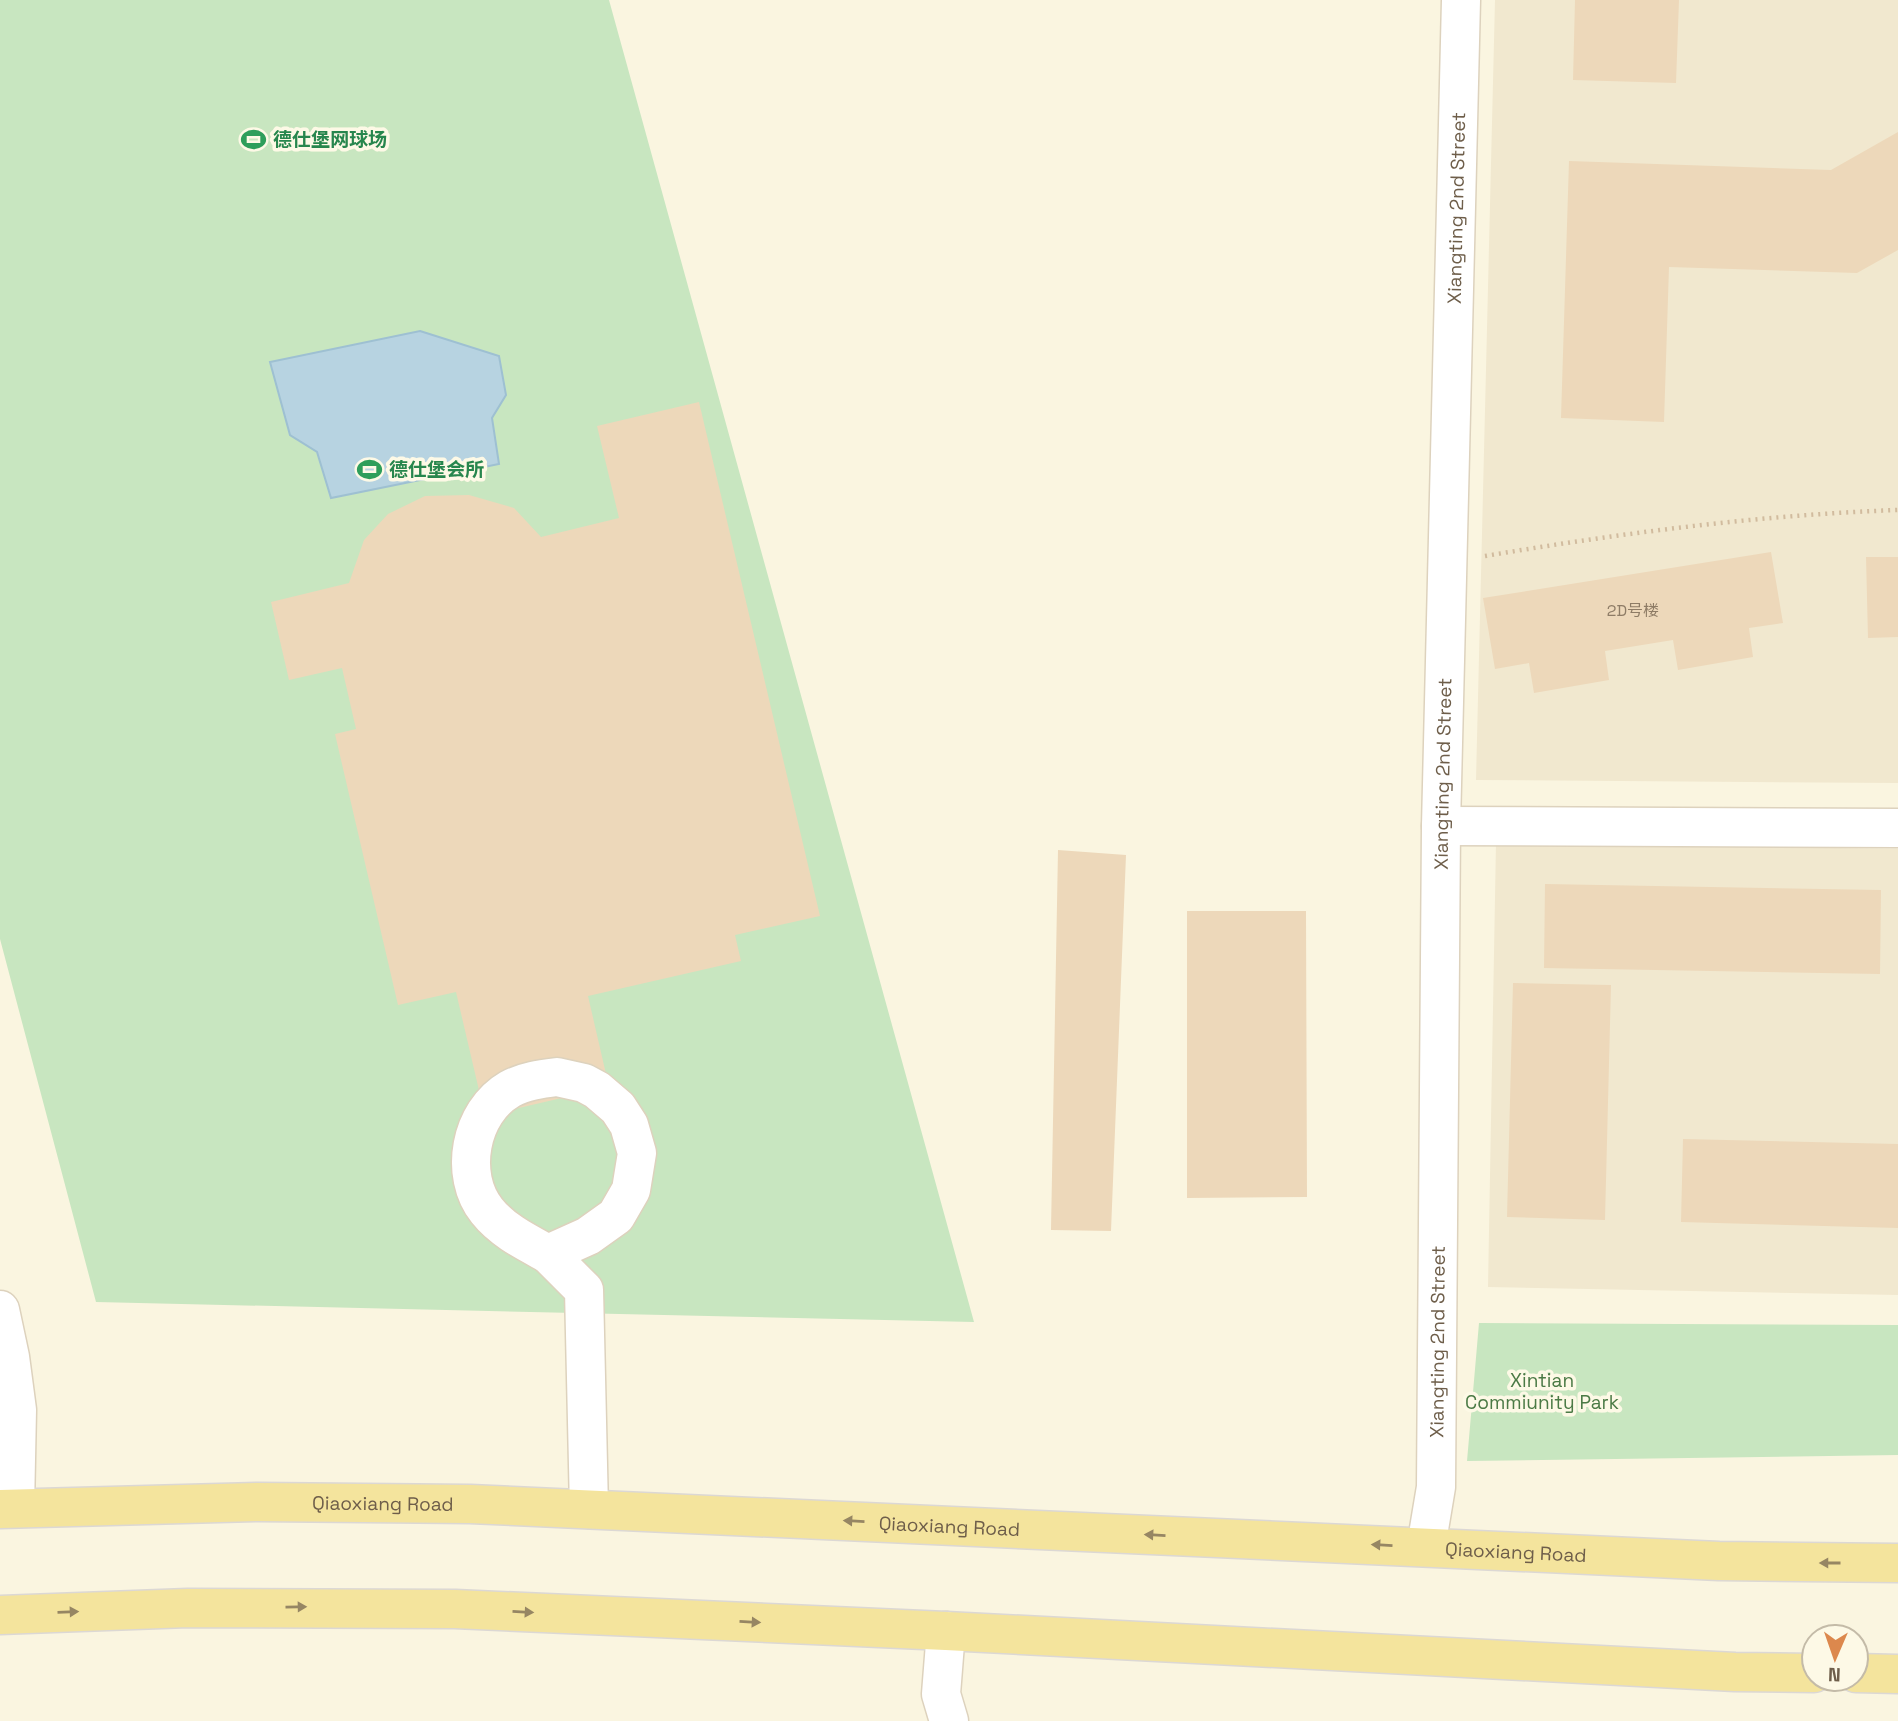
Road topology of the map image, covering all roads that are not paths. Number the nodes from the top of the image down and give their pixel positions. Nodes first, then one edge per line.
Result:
1 (1461, 0) edge
2 (1441, 826) junction
3 (1898, 828) edge
4 (548, 1254) junction
5 (0, 1310) edge
6 (8, 1509) edge
7 (589, 1509) junction
8 (1426, 1547) junction
9 (1898, 1563) edge
10 (0, 1615) edge
11 (946, 1631) junction
12 (1800, 1673) edge
13 (1870, 1674) edge
14 (1898, 1674) edge
15 (948, 1721) edge

1 - 2 street, Xiangting 2nd Street
2 - 3 street
2 - 8 street, Xiangting 2nd Street
4 - 4 street
4 - 7 street
5 - 6 street
6 - 7 main road, Qiaoxiang Road
8 -> 7 main road, Qiaoxiang Road
9 -> 8 main road, Qiaoxiang Road
10 -> 11 main road
11 - 12 main road
11 - 15 street
13 - 14 main road

